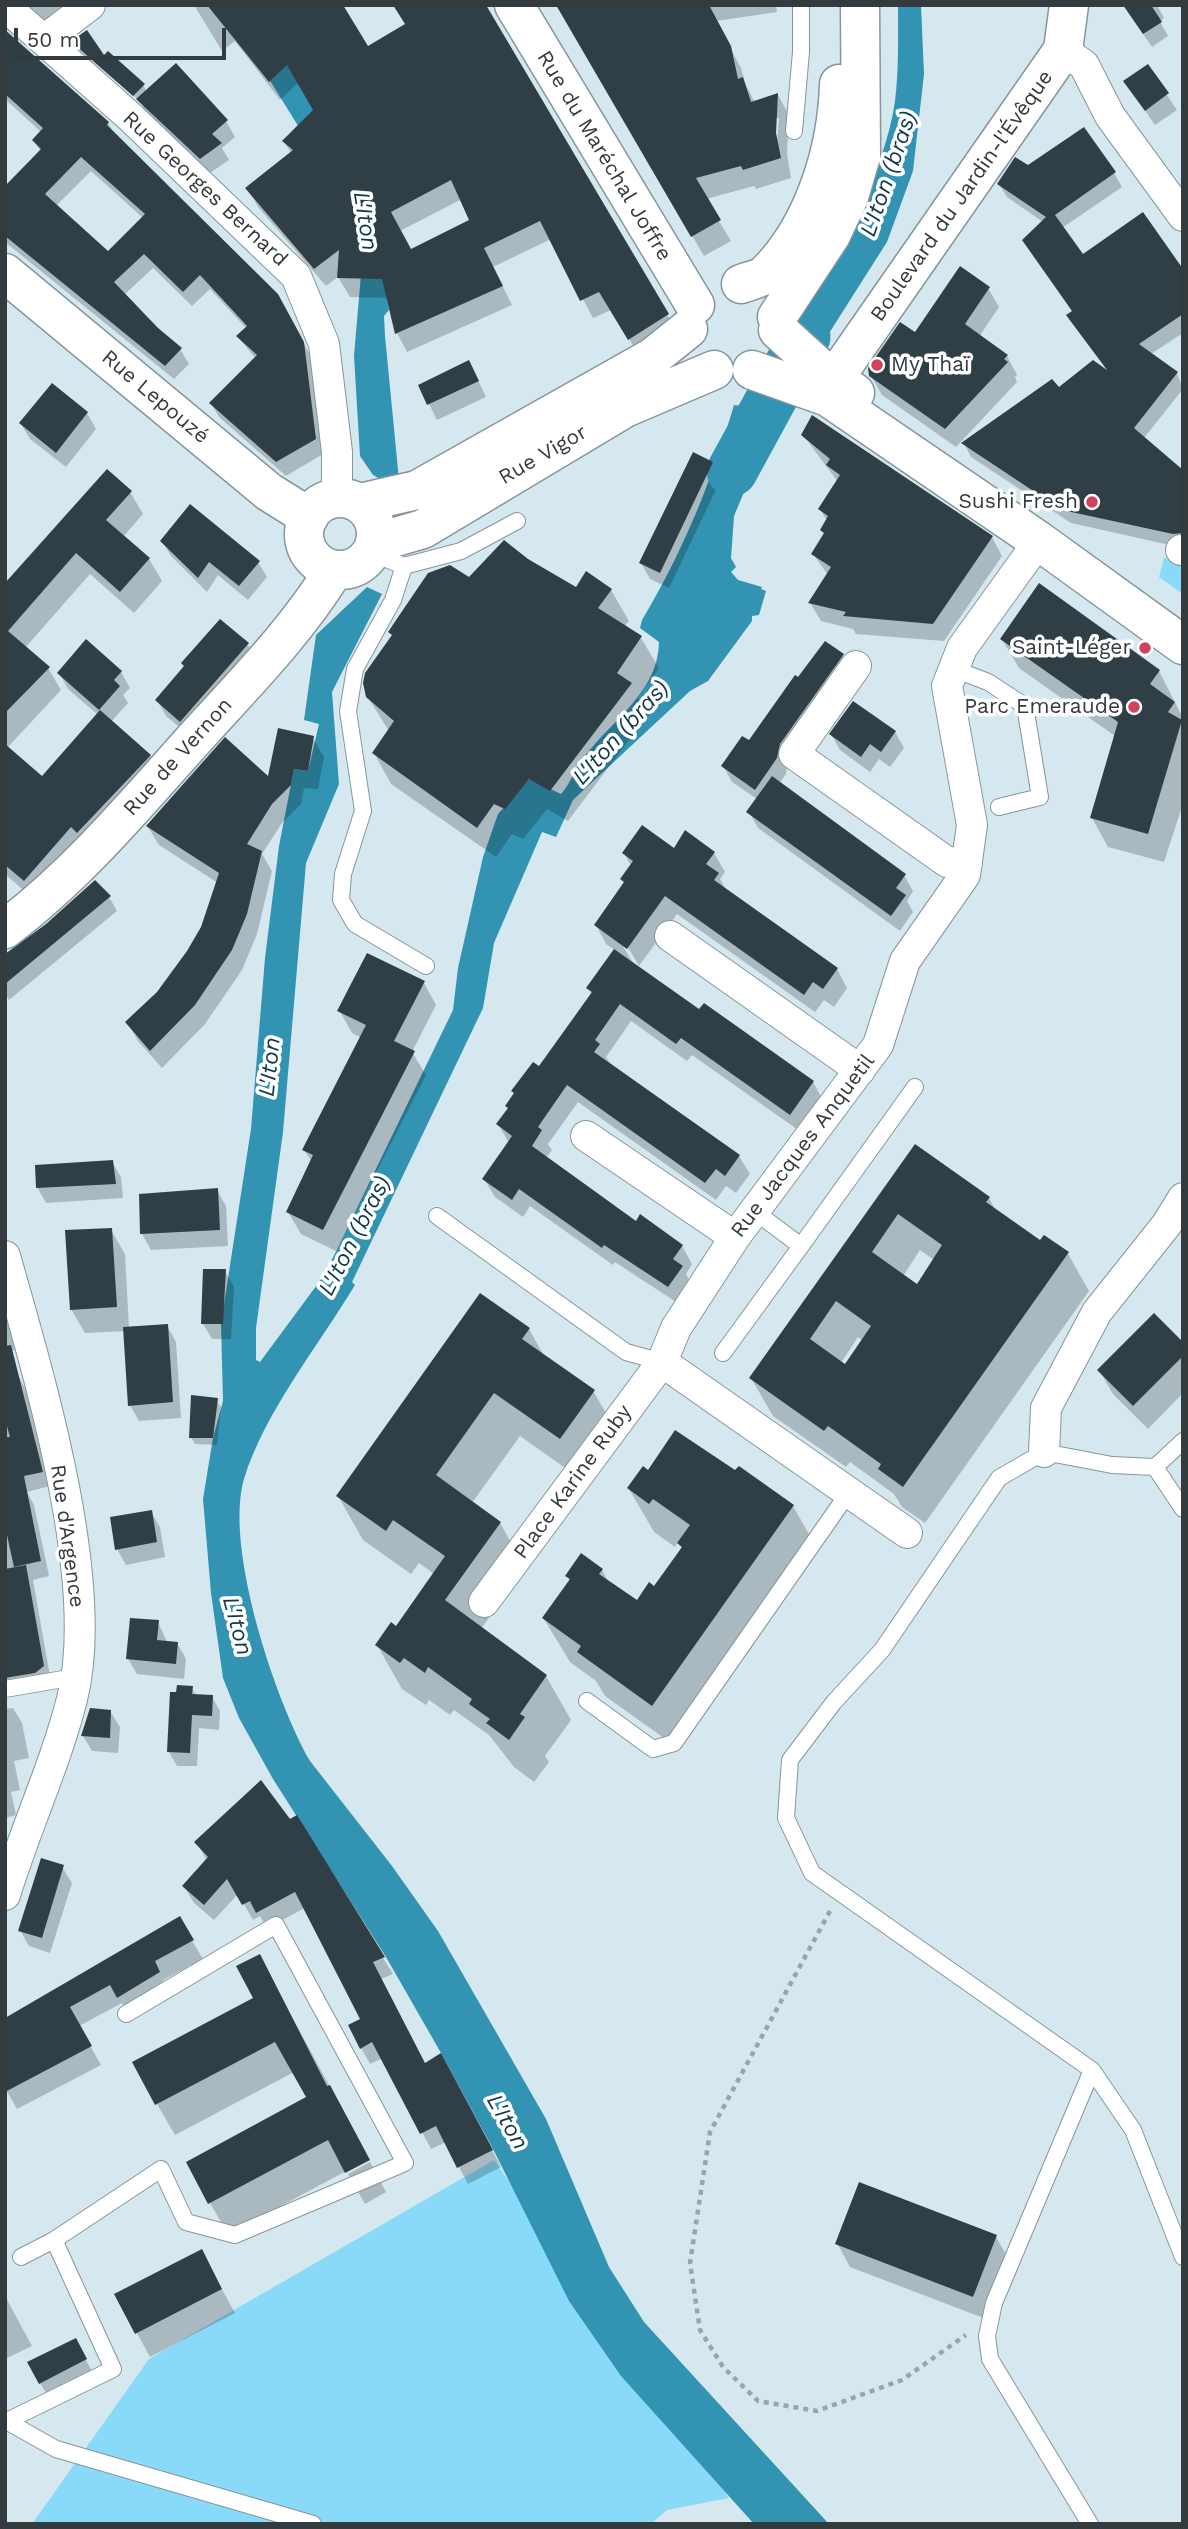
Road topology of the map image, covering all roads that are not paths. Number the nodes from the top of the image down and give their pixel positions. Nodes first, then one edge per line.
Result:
1 (90, 5) edge
2 (514, 5) edge
3 (801, 5) edge
4 (838, 5) edge
5 (860, 5) edge
6 (1069, 5) edge
7 (5, 6) edge
8 (44, 40) junction
9 (1063, 50) junction
10 (794, 131) dead end
11 (1183, 216) edge
12 (5, 273) edge
13 (741, 284) junction
14 (691, 317) junction
15 (782, 330) junction
16 (714, 370) junction
17 (762, 373) junction
18 (828, 382) junction
19 (359, 503) junction
20 (517, 521) dead end
21 (1039, 541) junction
22 (393, 546) junction
23 (334, 569) junction
24 (1183, 617) edge
25 (1183, 645) edge
26 (856, 666) dead end
27 (954, 669) junction
28 (999, 807) dead end
29 (967, 863) junction
30 (5, 929) edge
31 (670, 936) dead end
32 (426, 966) dead end
33 (860, 1070) junction
34 (915, 1087) dead end
35 (586, 1136) dead end
36 (1183, 1198) edge
37 (754, 1211) junction
38 (437, 1216) dead end
39 (735, 1237) junction
40 (801, 1246) junction
41 (6, 1258) edge
42 (723, 1353) dead end
43 (662, 1362) junction
44 (1183, 1441) edge
45 (1044, 1452) junction
46 (1155, 1467) junction
47 (849, 1492) junction
48 (1183, 1509) edge
49 (907, 1533) dead end
50 (484, 1602) dead end
51 (75, 1677) junction
52 (5, 1689) edge
53 (587, 1701) dead end
54 (5, 1895) edge
55 (126, 2014) dead end
56 (1092, 2070) junction
57 (54, 2239) junction
58 (1183, 2257) edge
59 (21, 2258) dead end
60 (7, 2422) edge
61 (313, 2524) edge
62 (1090, 2524) edge

1 - 8 street
2 - 14 main road, Rue du Maréchal Joffre
3 - 10 lane
4 - 13 main road
5 - 15 main road
6 - 9 main road, Boulevard du Jardin-l'Évêque
7 - 8 street, Rue Georges Bernard
8 - 19 street, Rue Georges Bernard
9 - 11 street
9 - 18 main road, Boulevard du Jardin-l'Évêque
12 - 19 main road, Rue Lepouzé
13 - 14 main road
13 - 15 main road
14 - 16 main road
14 - 19 main road, Rue Vigor
15 - 17 main road
15 - 18 main road
16 - 17 main road
16 - 22 main road, Rue Vigor
17 - 18 main road
18 - 21 main road
18 - 24 main road
19 - 22 main road
19 - 23 main road
20 - 22 lane
21 - 25 main road
21 - 27 street, Rue Jacques Anquetil
22 - 23 main road, Rue Vigor
22 - 32 lane
23 - 30 main road, Rue de Vernon
26 - 29 street
27 - 28 lane
27 - 29 street, Rue Jacques Anquetil
29 - 33 street, Rue Jacques Anquetil
31 - 33 street
33 - 37 street, Rue Jacques Anquetil
34 - 40 lane
35 - 39 street
36 - 45 street
37 - 39 street, Rue Jacques Anquetil
37 - 40 lane
38 - 43 lane
39 - 43 street, Rue Jacques Anquetil
40 - 42 lane
41 - 51 street, Rue d'Argence
43 - 47 street
43 - 50 street, Place Karine Ruby
44 - 46 lane
45 - 46 lane
45 - 56 lane
46 - 48 lane
47 - 49 street
47 - 53 lane
51 - 52 lane
51 - 54 street, Rue d'Argence
55 - 57 lane
56 - 58 lane
56 - 62 lane
57 - 59 lane
57 - 60 lane
60 - 61 lane

